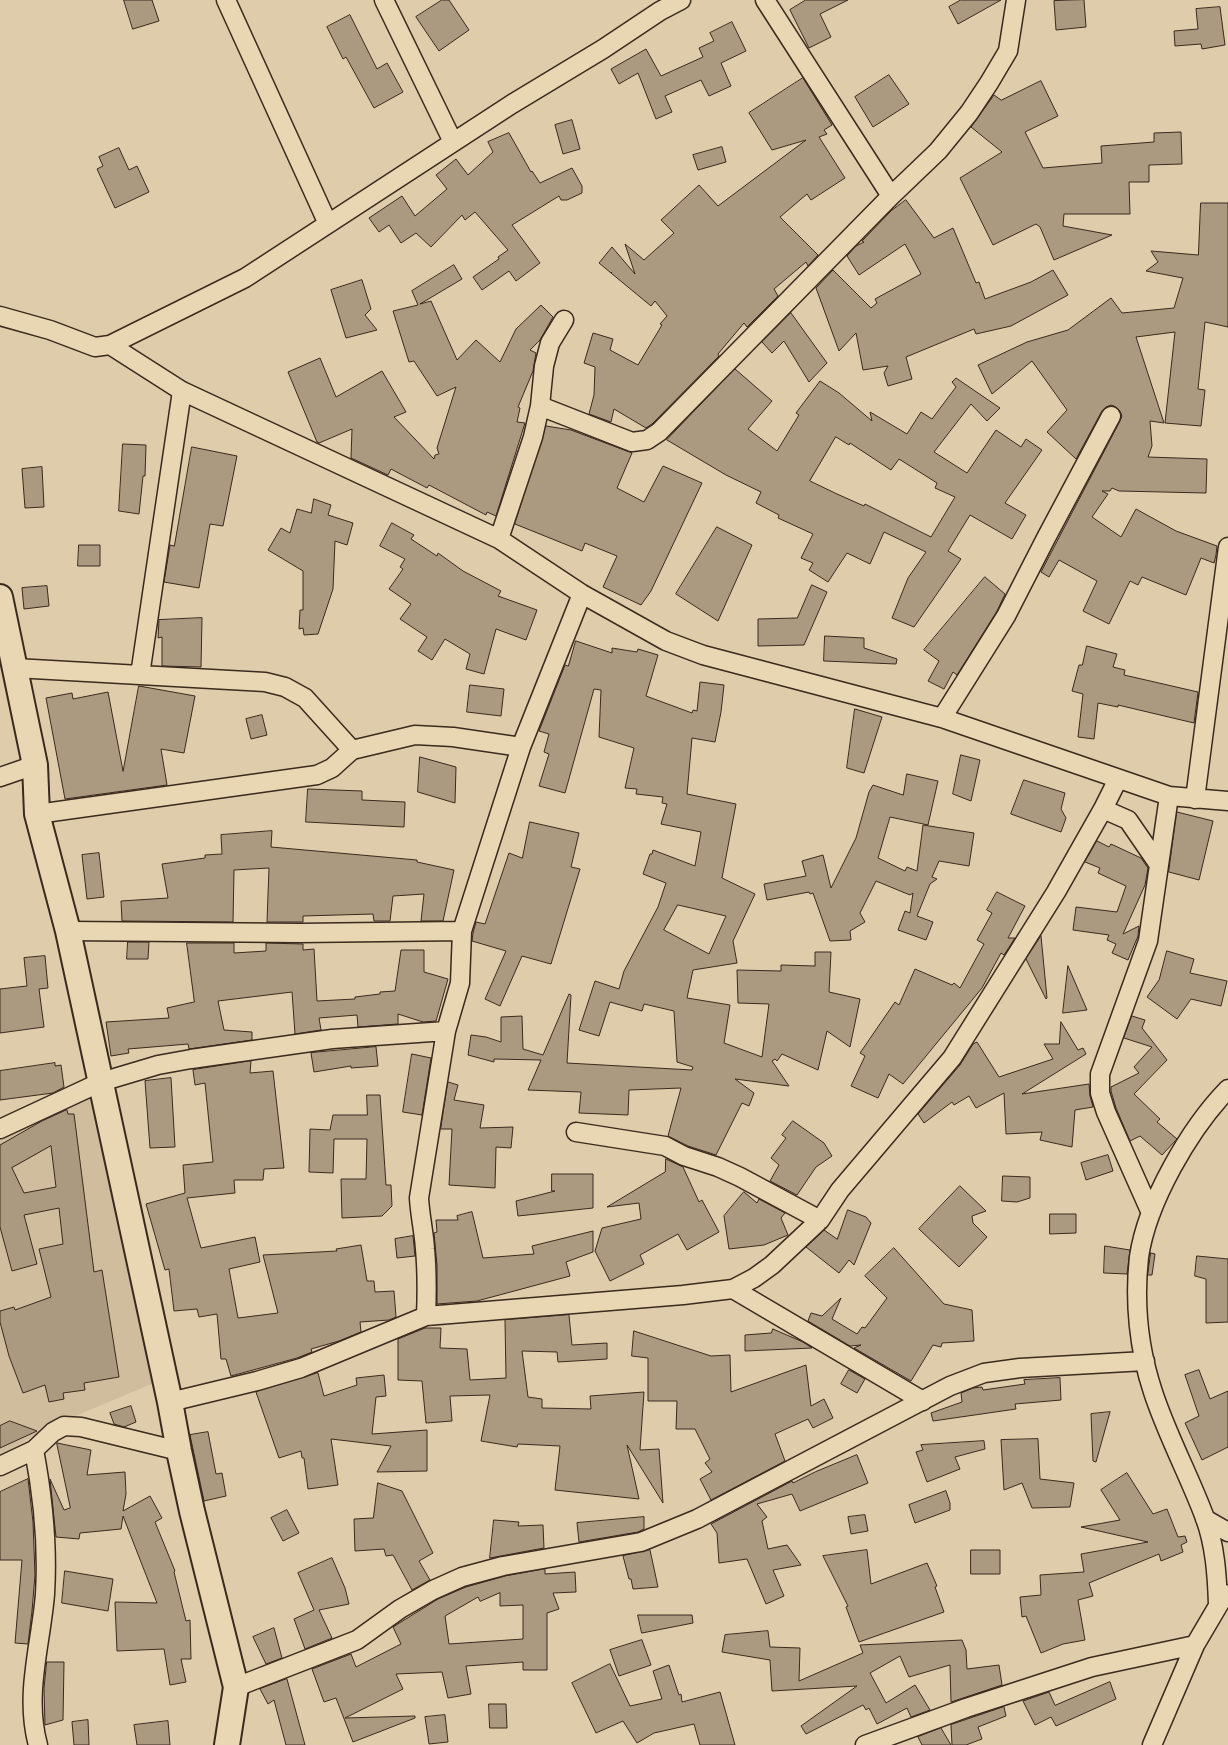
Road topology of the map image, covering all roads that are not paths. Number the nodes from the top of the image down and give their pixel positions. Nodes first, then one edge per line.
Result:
1 (226, 0) edge
2 (384, 0) edge
3 (682, 0) edge
4 (765, 0) edge
5 (1016, 0) edge
6 (658, 6) edge
7 (453, 142) junction
8 (891, 196) junction
9 (328, 224) junction
10 (0, 316) edge
11 (564, 320) dead end
12 (110, 345) junction
13 (182, 391) junction
14 (540, 406) junction
15 (1111, 416) dead end
16 (499, 539) junction
17 (1228, 547) edge
18 (582, 594) junction
19 (0, 597) edge
20 (15, 668) junction
21 (140, 675) junction
22 (942, 718) junction
23 (521, 747) junction
24 (352, 750) junction
25 (35, 765) junction
26 (0, 777) edge
27 (1118, 779) junction
28 (1168, 796) junction
29 (1195, 799) junction
30 (1228, 801) edge
31 (1103, 809) junction
32 (37, 814) junction
33 (1160, 864) junction
34 (68, 931) junction
35 (462, 931) junction
36 (446, 1031) junction
37 (101, 1082) junction
38 (1228, 1089) edge
39 (0, 1129) edge
40 (576, 1132) dead end
41 (1151, 1213) junction
42 (820, 1220) junction
43 (733, 1289) junction
44 (426, 1316) junction
45 (1145, 1361) junction
46 (923, 1401) junction
47 (170, 1402) junction
48 (34, 1450) junction
49 (179, 1451) junction
50 (0, 1466) edge
51 (1205, 1519) junction
52 (1228, 1532) edge
53 (1225, 1600) edge
54 (1195, 1645) junction
55 (236, 1687) junction
56 (38, 1745) edge
57 (227, 1745) edge
58 (865, 1745) edge
59 (1152, 1745) edge

1 - 9 street
2 - 7 street
3 - 6 street
4 - 8 street
5 - 8 street
6 - 7 street
7 - 9 street
8 - 14 street
9 - 12 street
10 - 12 street
11 - 14 street
12 - 13 street
13 - 16 street
13 - 21 street
14 - 16 street
15 - 22 street
16 - 18 street
17 - 29 street
18 - 22 street
18 - 23 street
19 - 20 main road
20 - 21 street
20 - 25 main road
21 - 24 street
22 - 27 street
23 - 24 street
23 - 35 street
24 - 32 street
25 - 26 street
25 - 32 main road
27 - 28 street
27 - 31 street
28 - 29 street
28 - 33 street
29 - 30 street
31 - 33 street
31 - 42 street
32 - 34 main road
33 - 41 street
34 - 35 street
34 - 37 main road
35 - 36 street
36 - 37 street
36 - 44 street
37 - 39 street
37 - 47 main road
38 - 41 street
40 - 42 street
41 - 45 street
42 - 43 street
43 - 44 street
43 - 46 street
44 - 47 street
45 - 46 street
45 - 51 street
46 - 55 street
47 - 49 main road
48 - 49 street
48 - 50 street
48 - 56 street
49 - 55 main road
51 - 52 street
51 - 53 street
53 - 54 street
54 - 58 street
54 - 59 street
55 - 57 main road

